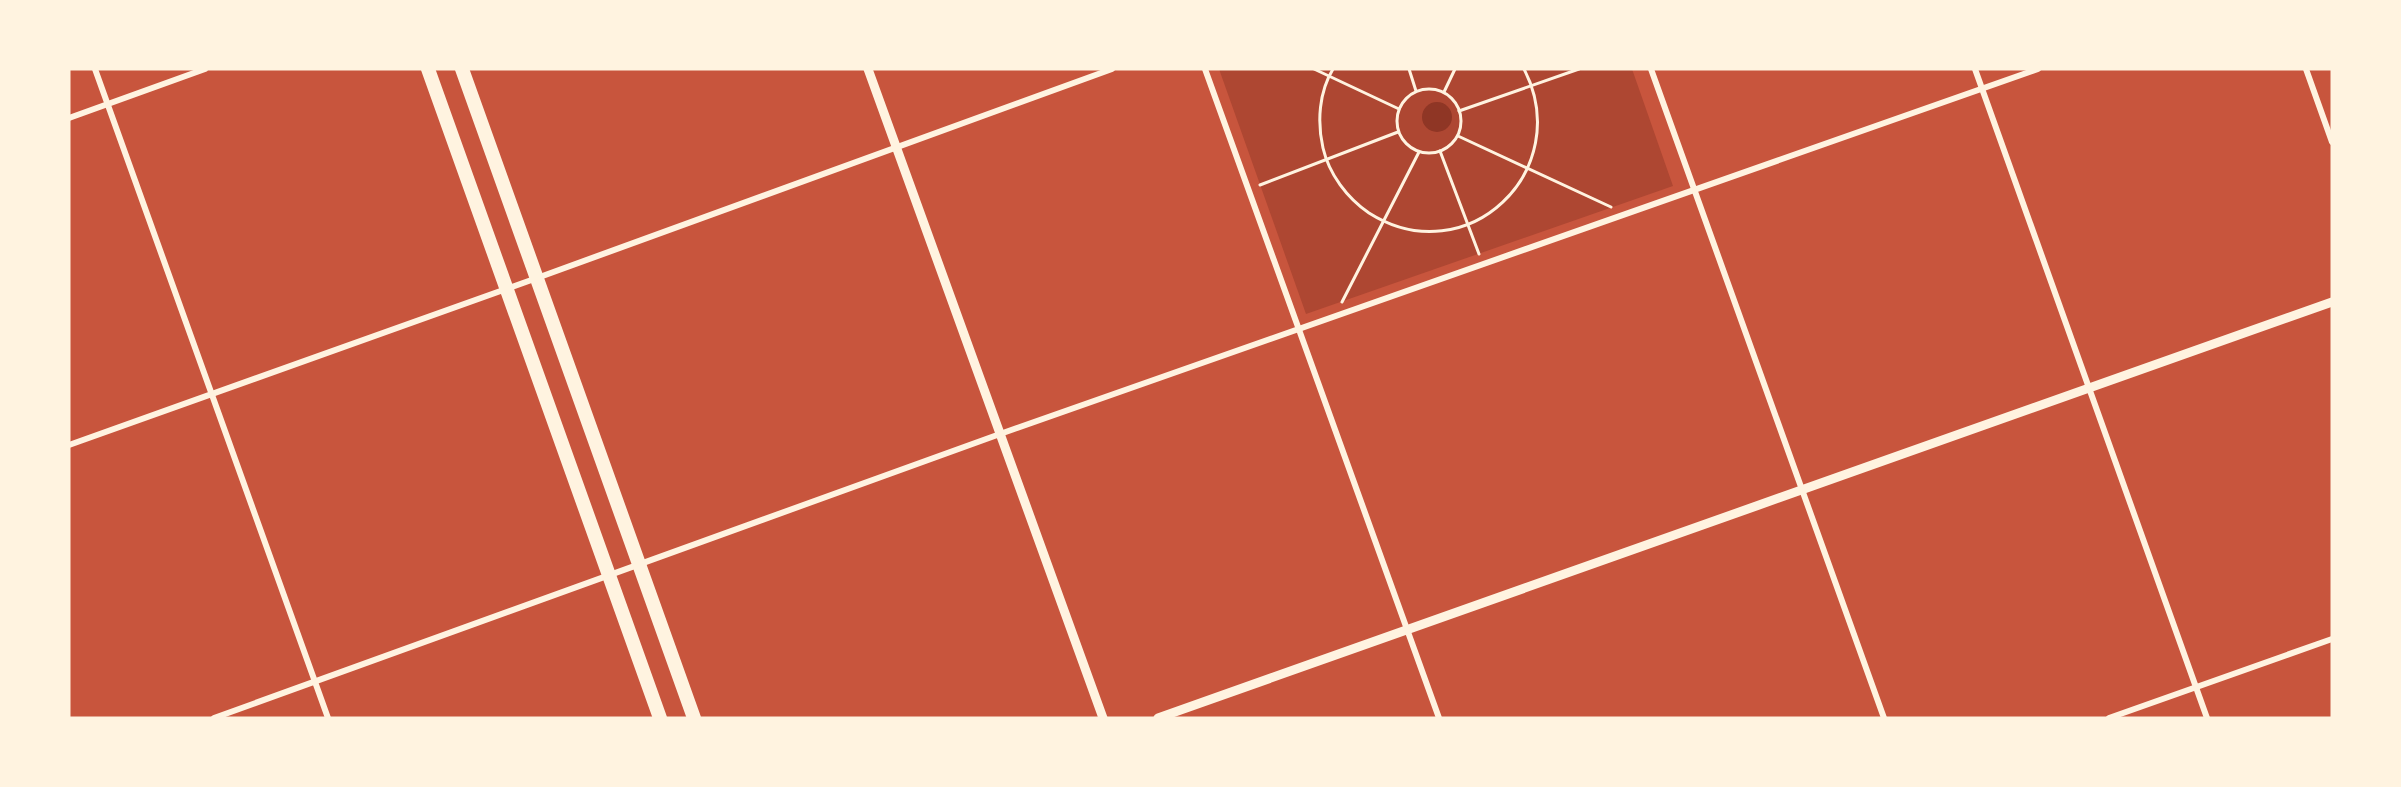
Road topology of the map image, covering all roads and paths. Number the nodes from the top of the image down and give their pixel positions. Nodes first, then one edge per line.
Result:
1 (95, 69) edge
2 (205, 69) edge
3 (428, 69) edge
4 (462, 69) edge
5 (868, 69) edge
6 (1112, 69) edge
7 (1205, 69) edge
8 (1314, 69) edge
9 (1334, 69) edge
10 (1409, 69) edge
11 (1455, 69) edge
12 (1524, 69) edge
13 (1579, 69) edge
14 (1651, 69) edge
15 (1975, 69) edge
16 (2038, 69) edge
17 (2306, 69) edge
18 (1329, 76) junction
19 (1532, 86) junction
20 (1982, 89) junction
21 (1416, 91) junction
22 (1444, 93) junction
23 (107, 104) junction
24 (1399, 109) junction
25 (1460, 111) junction
26 (69, 118) edge
27 (1398, 132) junction
28 (1458, 136) junction
29 (2332, 142) edge
30 (897, 147) junction
31 (1440, 151) junction
32 (1419, 152) junction
33 (1326, 160) junction
34 (1528, 169) junction
35 (1260, 185) dead end
36 (1695, 191) junction
37 (1611, 207) dead end
38 (1383, 221) junction
39 (1468, 225) junction
40 (1479, 254) dead end
41 (537, 278) junction
42 (507, 289) junction
43 (1341, 302) dead end
44 (2332, 302) edge
45 (1298, 328) junction
46 (2089, 388) junction
47 (212, 393) junction
48 (1000, 434) junction
49 (69, 444) edge
50 (1802, 490) junction
51 (639, 566) junction
52 (609, 577) junction
53 (1408, 629) junction
54 (2332, 639) edge
55 (315, 683) junction
56 (2196, 687) junction
57 (214, 718) edge
58 (328, 718) edge
59 (660, 718) edge
60 (694, 718) edge
61 (1103, 718) edge
62 (1158, 718) edge
63 (1439, 718) edge
64 (1884, 718) edge
65 (2109, 718) edge
66 (2207, 718) edge

1 - 23 street
2 - 23 street
3 - 42 highway
4 - 41 highway
5 - 30 street
6 - 30 street
7 - 45 street
8 - 18 path
9 - 18 path
10 - 21 path
11 - 22 path
12 - 19 path
13 - 19 path
14 - 36 street
15 - 20 street
16 - 20 street
17 - 29 street
18 - 24 path
18 - 33 path
19 - 25 path
19 - 34 path
20 - 36 street
20 - 46 street
21 - 22 path
21 - 24 path
22 - 25 path
23 - 26 street
23 - 47 street
24 - 27 path
25 - 28 path
27 - 32 path
27 - 33 path
28 - 31 path
28 - 34 path
30 - 41 street
30 - 48 street
31 - 32 path
31 - 39 path
32 - 38 path
33 - 35 path
33 - 38 path
34 - 37 path
34 - 39 path
36 - 45 street
36 - 50 street
38 - 39 path
38 - 43 path
39 - 40 path
41 - 42 street
41 - 51 highway
42 - 47 street
42 - 52 highway
44 - 46 street
45 - 48 street
45 - 53 street
46 - 50 street
46 - 56 street
47 - 49 street
47 - 55 street
48 - 51 street
48 - 61 street
50 - 53 street
50 - 64 street
51 - 52 street
51 - 60 highway
52 - 55 street
52 - 59 highway
53 - 62 street
53 - 63 street
54 - 56 street
55 - 57 street
55 - 58 street
56 - 65 street
56 - 66 street

